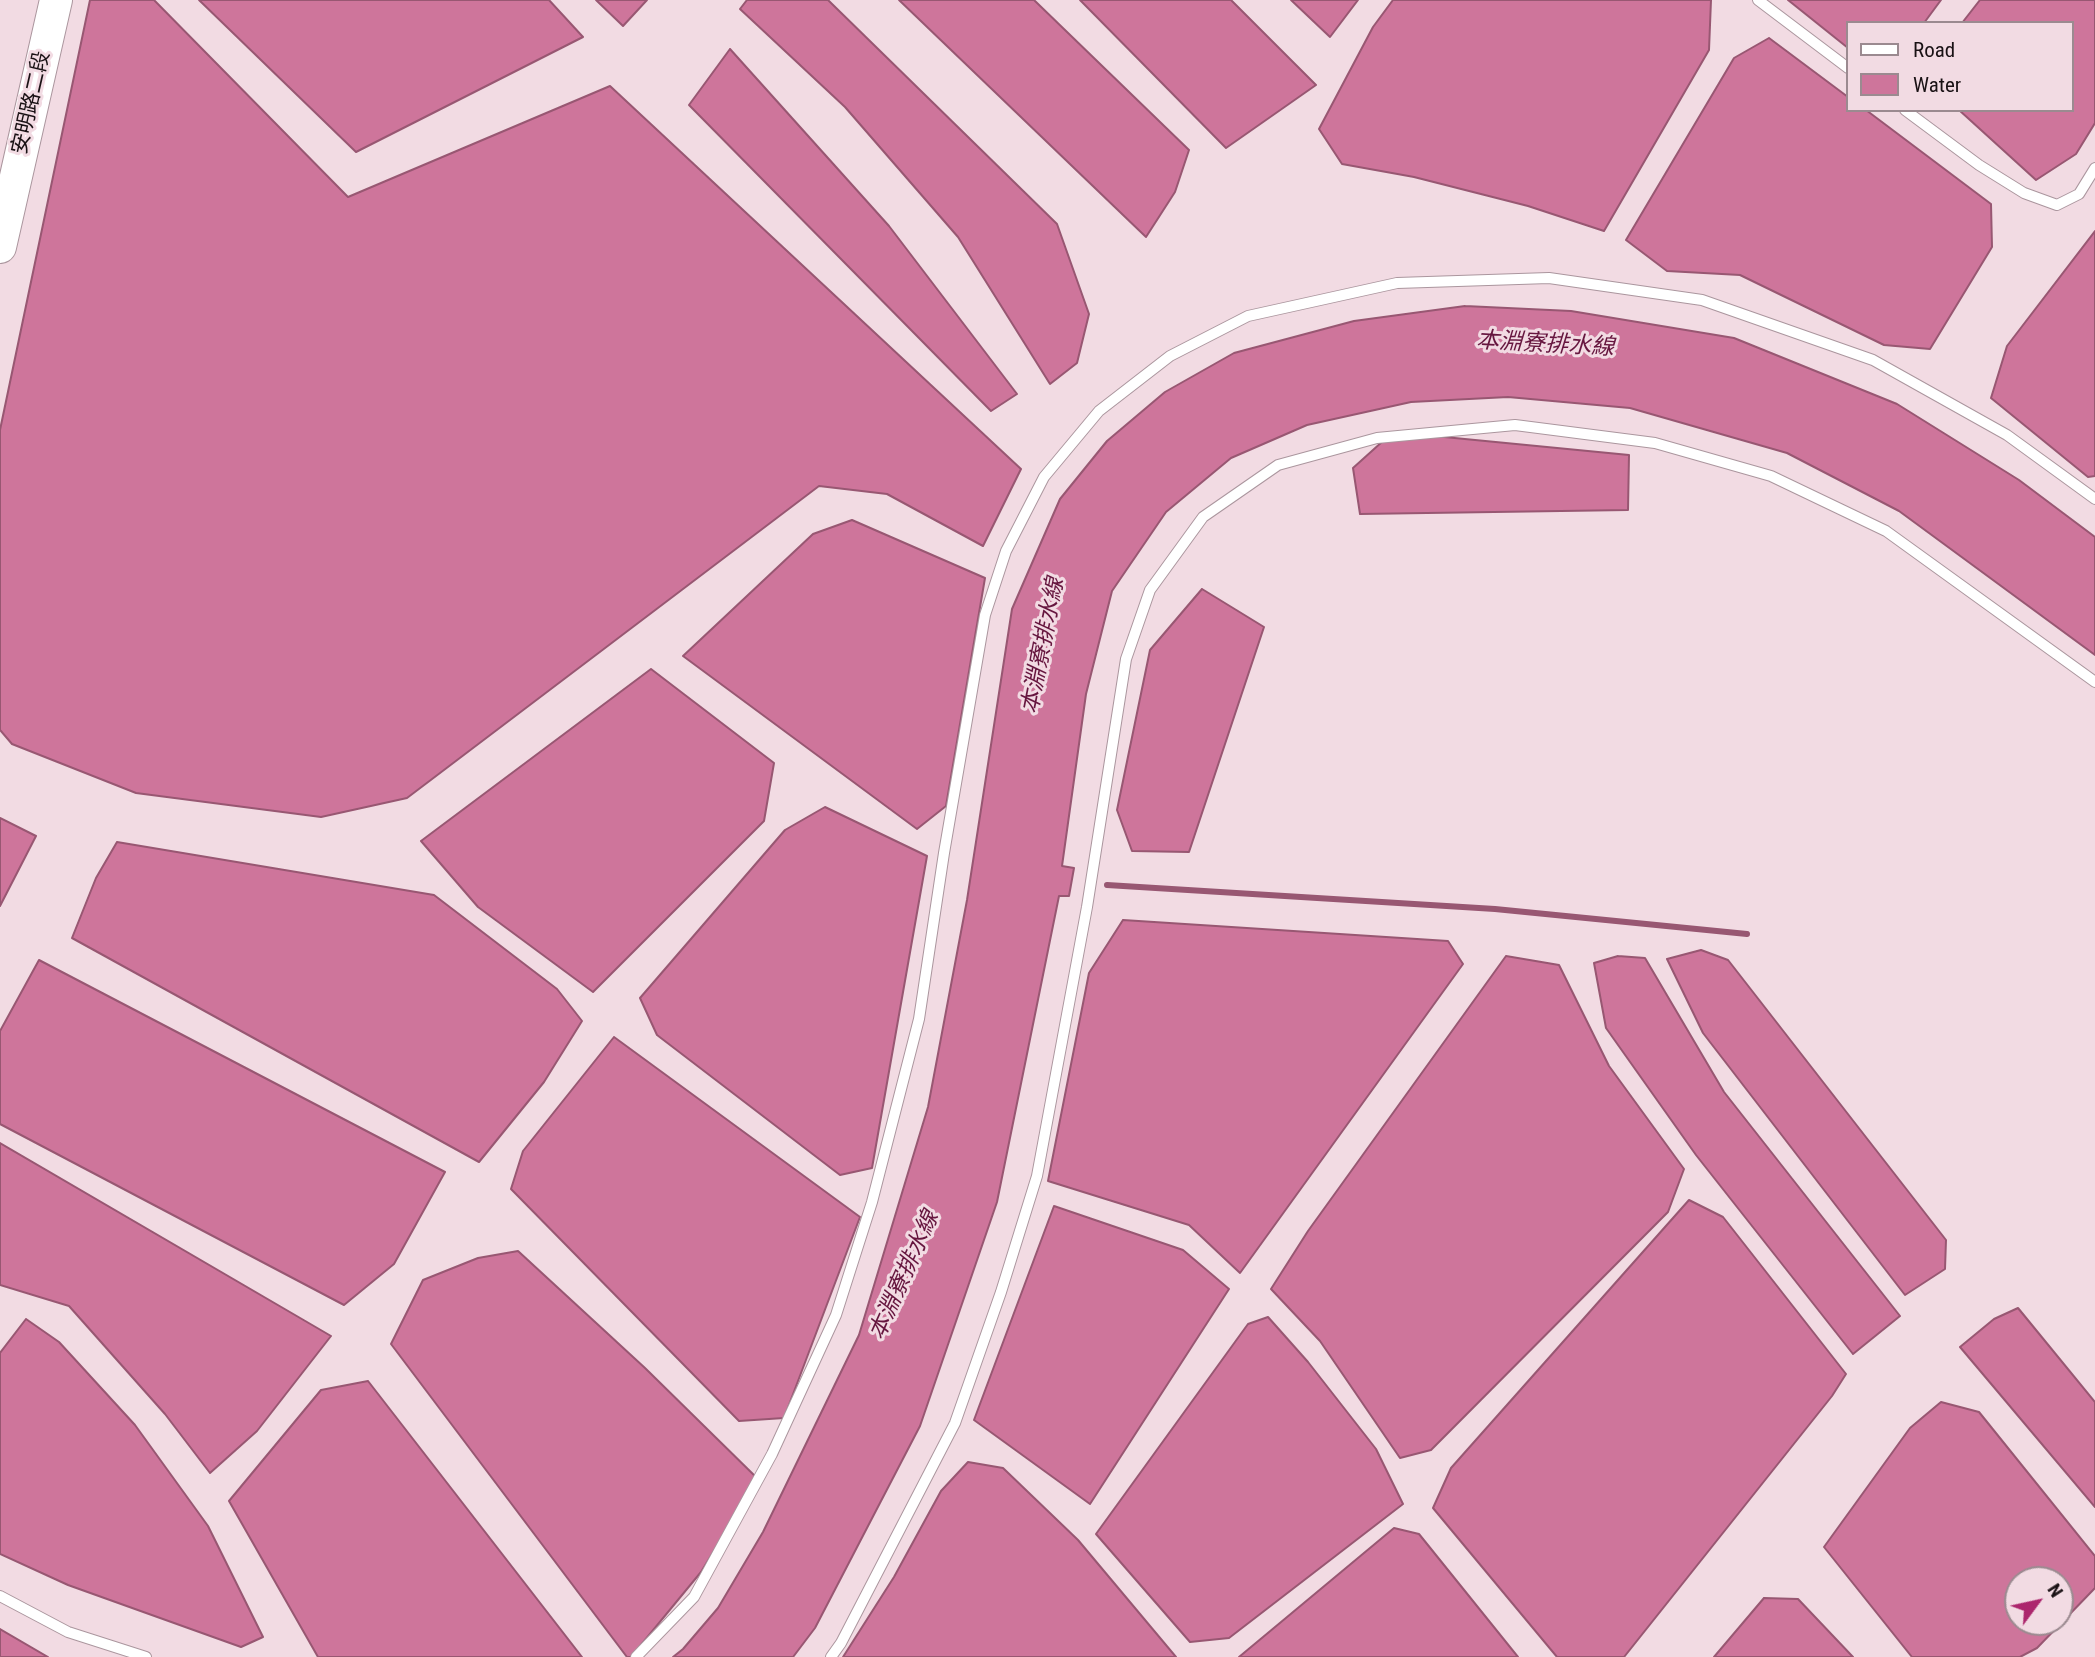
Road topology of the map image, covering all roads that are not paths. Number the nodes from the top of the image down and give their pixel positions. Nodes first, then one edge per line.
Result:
1 (56, 0) edge
2 (1758, 0) edge
3 (1846, 66) edge
4 (1908, 112) edge
5 (2095, 168) edge
6 (0, 247) edge
7 (2095, 499) edge
8 (2095, 682) edge
9 (0, 1595) edge
10 (146, 1657) edge
11 (636, 1657) edge
12 (831, 1657) edge

1 - 6 main road, 安明路二段
2 - 3 lane
4 - 5 lane
7 - 11 lane
8 - 12 lane
9 - 10 lane

